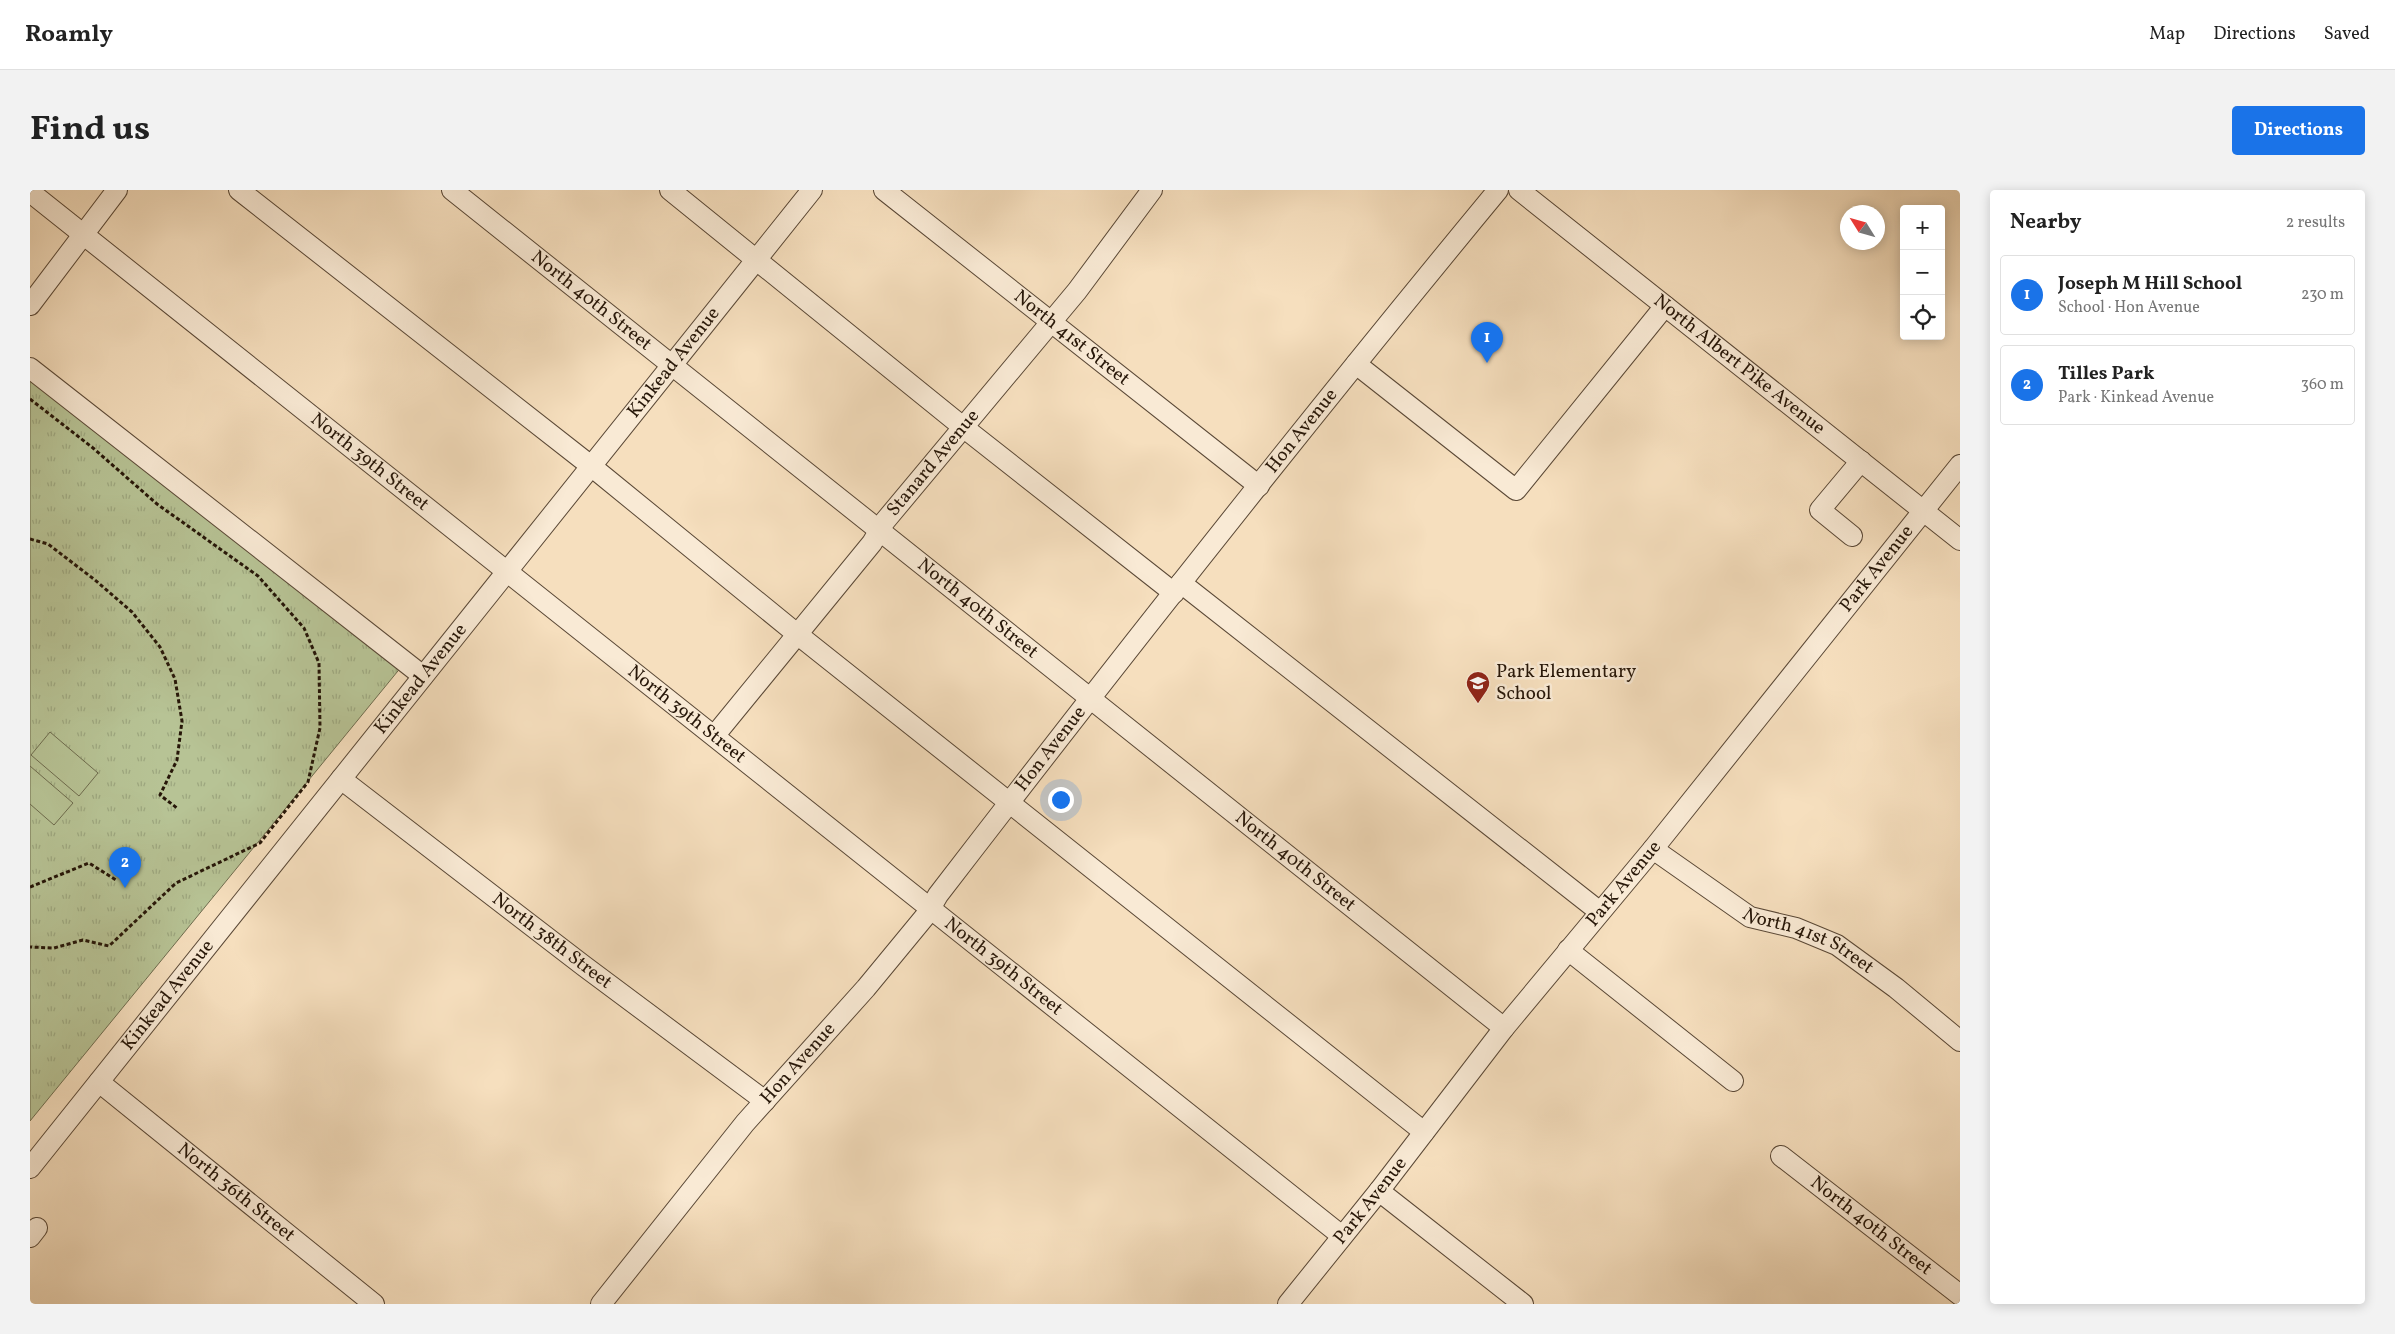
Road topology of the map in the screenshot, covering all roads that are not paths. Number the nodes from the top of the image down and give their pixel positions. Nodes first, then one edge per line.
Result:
1 (117, 190) edge
2 (239, 190) edge
3 (452, 190) edge
4 (670, 190) edge
5 (812, 190) edge
6 (884, 190) edge
7 (1152, 190) edge
8 (1498, 190) edge
9 (1519, 190) edge
10 (30, 192) edge
11 (82, 234) junction
12 (757, 259) junction
13 (30, 305) edge
14 (1666, 306) junction
15 (1051, 321) junction
16 (1356, 364) junction
17 (672, 365) junction
18 (30, 368) edge
19 (963, 427) junction
20 (1862, 461) junction
21 (1960, 465) edge
22 (591, 466) junction
23 (1259, 486) junction
24 (1923, 511) junction
25 (879, 532) junction
26 (1852, 536) dead end
27 (1960, 540) edge
28 (506, 572) junction
29 (1177, 588) junction
30 (797, 634) junction
31 (423, 676) junction
32 (1090, 698) junction
33 (715, 735) junction
34 (341, 779) junction
35 (1010, 802) junction
36 (1653, 849) junction
37 (931, 907) junction
38 (1600, 912) junction
39 (1568, 950) junction
40 (1504, 1028) junction
41 (1960, 1041) edge
42 (1732, 1081) dead end
43 (98, 1082) junction
44 (765, 1101) junction
45 (1424, 1132) junction
46 (1781, 1156) dead end
47 (31, 1165) edge
48 (1379, 1191) junction
49 (1342, 1236) junction
50 (1960, 1294) edge
51 (374, 1304) edge
52 (601, 1304) edge
53 (1288, 1304) edge
54 (1523, 1304) edge

1 - 11 street
2 - 22 street
3 - 17 street, North 40th Street
4 - 12 street
5 - 12 street, Kinkead Avenue
6 - 15 street, North 41st Street
7 - 15 street, Stanard Avenue
8 - 16 street, Hon Avenue
9 - 14 street, North Albert Pike Avenue
10 - 11 street, North 39th Street
11 - 13 street
11 - 28 street, North 39th Street
12 - 17 street, Kinkead Avenue
12 - 19 street
14 - 16 street
14 - 20 street, North Albert Pike Avenue
15 - 19 street, Stanard Avenue
15 - 23 street, North 41st Street
16 - 23 street, Hon Avenue
17 - 22 street, Kinkead Avenue
17 - 25 street, North 40th Street
18 - 31 street
19 - 25 street, Stanard Avenue
19 - 29 street
20 - 24 street, North Albert Pike Avenue
20 - 26 street
21 - 24 street, Park Avenue
22 - 28 street, Kinkead Avenue
22 - 30 street
23 - 29 street, Hon Avenue
24 - 27 street, North Albert Pike Avenue
24 - 36 street, Park Avenue
25 - 30 street, Stanard Avenue
25 - 32 street, North 40th Street
28 - 31 street, Kinkead Avenue
28 - 33 street, North 39th Street
29 - 32 street, Hon Avenue
29 - 38 street
30 - 33 street, Stanard Avenue
30 - 35 street
31 - 34 street, Kinkead Avenue
32 - 35 street, Hon Avenue
32 - 40 street, North 40th Street
33 - 37 street, North 39th Street
34 - 43 street, Kinkead Avenue
34 - 44 street, North 38th Street
35 - 37 street, Hon Avenue
35 - 45 street
36 - 38 street, Park Avenue
36 - 41 street, North 41st Street
37 - 44 street, Hon Avenue
37 - 49 street, North 39th Street
38 - 39 street, Park Avenue
39 - 40 street, Park Avenue
39 - 42 street
40 - 45 street, Park Avenue
43 - 47 street, Kinkead Avenue
43 - 51 street, North 36th Street
44 - 52 street, Hon Avenue
45 - 48 street, Park Avenue
46 - 50 street, North 40th Street
48 - 49 street, Park Avenue
48 - 54 street
49 - 53 street, Park Avenue

